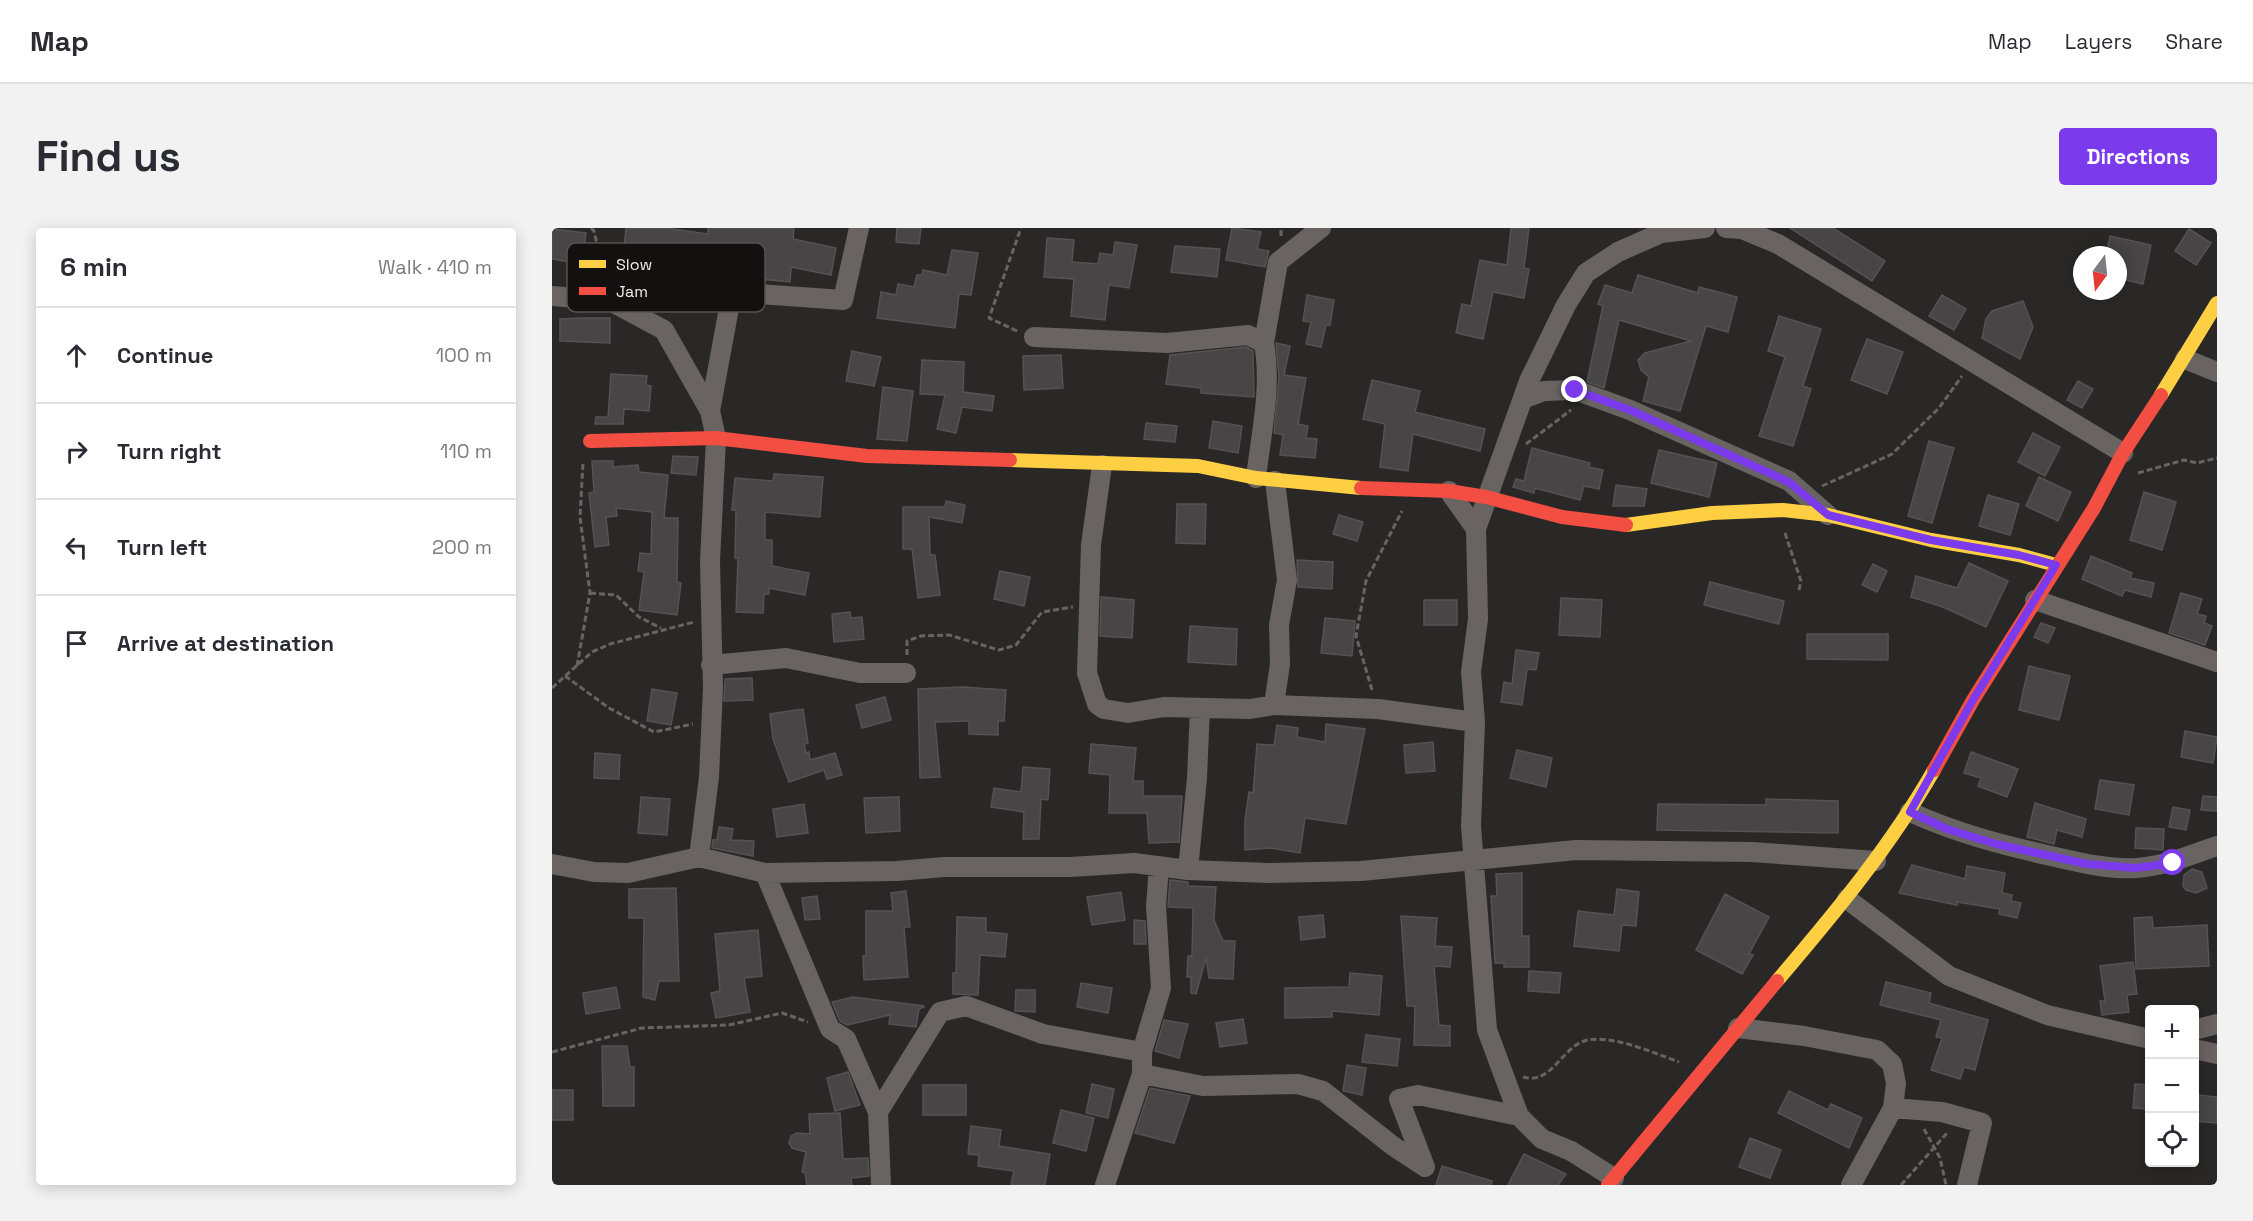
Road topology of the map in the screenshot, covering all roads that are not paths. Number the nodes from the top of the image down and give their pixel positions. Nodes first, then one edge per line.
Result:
1 (859, 228) edge
2 (1321, 228) edge
3 (1642, 228) edge
4 (1705, 228) edge
5 (1726, 228) edge
6 (1629, 247) junction
7 (765, 294) edge
8 (552, 296) edge
9 (567, 297) edge
10 (2217, 303) edge
11 (630, 312) edge
12 (728, 312) edge
13 (1034, 337) road end
14 (1264, 343) junction
15 (2185, 359) junction
16 (2217, 372) edge
17 (1523, 399) junction
18 (710, 411) junction
19 (716, 438) junction
20 (590, 441) road end
21 (2122, 453) junction
22 (1102, 465) junction
23 (1265, 479) junction
24 (1449, 491) junction
25 (1486, 497) junction
26 (1828, 515) junction
27 (1476, 529) junction
28 (2056, 565) junction
29 (2035, 600) junction
30 (2217, 662) edge
31 (711, 665) junction
32 (906, 673) road end
33 (1274, 705) junction
34 (1200, 708) junction
35 (1475, 722) junction
36 (1910, 812) junction
37 (2217, 846) edge
38 (699, 858) junction
39 (1474, 861) junction
40 (1876, 861) junction
41 (552, 864) edge
42 (1159, 866) junction
43 (1188, 870) junction
44 (765, 873) junction
45 (1847, 899) junction
46 (2217, 1024) edge
47 (1738, 1028) junction
48 (2199, 1029) edge
49 (2145, 1039) edge
50 (2199, 1050) edge
51 (1142, 1052) junction
52 (2217, 1054) edge
53 (1142, 1074) junction
54 (1893, 1108) junction
55 (878, 1112) junction
56 (1519, 1116) junction
57 (1611, 1181) edge
58 (881, 1185) edge
59 (1105, 1185) edge
60 (1851, 1185) edge
61 (1967, 1185) edge

1 - 7 street
2 - 14 street
3 - 6 street
4 - 6 street
5 - 21 street
6 - 17 street
8 - 9 street
10 - 15 street
11 - 18 street
12 - 18 street
13 - 14 street
14 - 23 street
15 - 16 street
15 - 21 street
17 - 25 street
17 - 26 street
18 - 19 street
19 - 20 street
19 - 22 street
19 - 31 street
21 - 28 street
22 - 23 street
22 - 34 street
23 - 24 street
23 - 33 street
24 - 25 street
24 - 27 street
25 - 26 street
25 - 27 street
26 - 28 street
27 - 35 street
28 - 29 street
29 - 30 street
29 - 36 street
31 - 32 street
31 - 38 street
33 - 34 street
33 - 35 street
34 - 43 street
35 - 39 street
36 - 37 street
36 - 40 street
38 - 41 street
38 - 44 street
39 - 40 street
39 - 43 street
39 - 56 street
40 - 45 street
42 - 43 street
42 - 44 street
42 - 51 street
44 - 55 street
45 - 47 street
45 - 49 street
46 - 48 street
47 - 54 street
47 - 57 street
50 - 52 street
51 - 53 street
51 - 55 street
53 - 56 street
53 - 59 street
54 - 60 street
54 - 61 street
55 - 58 street
56 - 57 street

